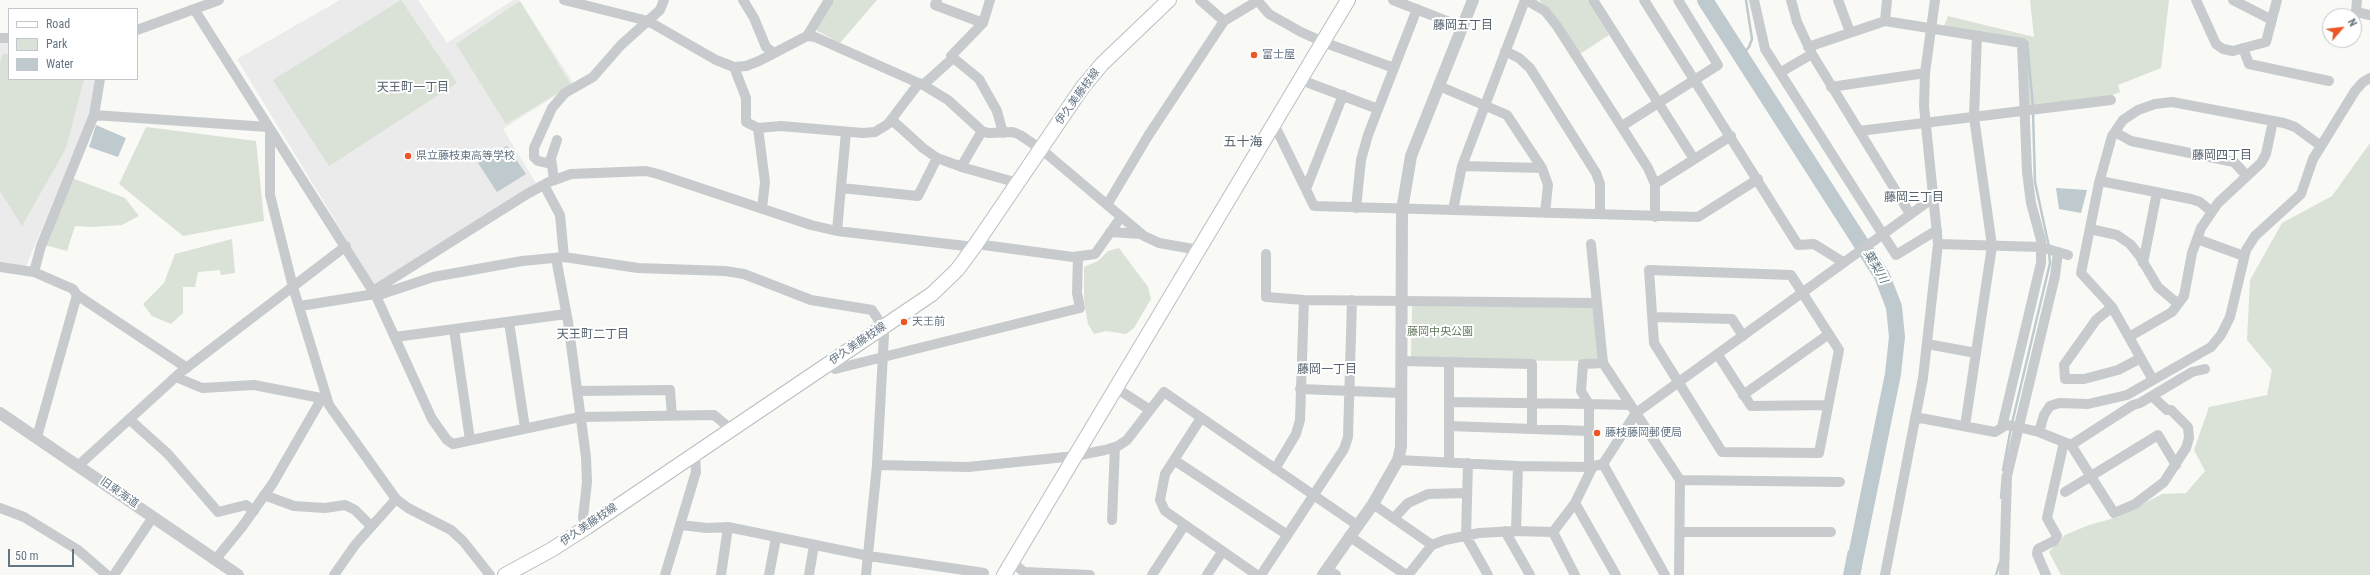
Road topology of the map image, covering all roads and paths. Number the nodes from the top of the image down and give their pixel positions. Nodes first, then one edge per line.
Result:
1 (219, 0) edge
2 (564, 0) edge
3 (664, 0) edge
4 (743, 0) edge
5 (829, 0) edge
6 (937, 0) edge
7 (990, 0) edge
8 (1169, 0) edge
9 (1200, 0) edge
10 (1348, 0) edge
11 (1393, 0) edge
12 (1473, 0) edge
13 (1525, 0) edge
14 (1594, 0) edge
15 (1644, 0) edge
16 (1678, 0) edge
17 (1754, 0) edge
18 (1791, 0) edge
19 (1838, 0) edge
20 (1887, 0) edge
21 (1935, 0) edge
22 (2196, 0) edge
23 (2233, 0) edge
24 (2277, 0) edge
25 (2356, 0) edge
26 (1258, 1) edge
27 (194, 9) junction
28 (1417, 9) junction
29 (2370, 15) edge
30 (2272, 20) junction
31 (648, 21) junction
32 (1224, 21) junction
33 (1885, 21) junction
34 (983, 23) junction
35 (1462, 27) junction
36 (1931, 28) junction
37 (138, 30) edge
38 (1850, 32) junction
39 (807, 36) junction
40 (1977, 36) junction
41 (1323, 42) junction
42 (2243, 48) junction
43 (1810, 50) junction
44 (1505, 51) junction
45 (774, 53) junction
46 (953, 58) junction
47 (734, 67) junction
48 (1394, 68) junction
49 (1781, 72) junction
50 (1925, 73) junction
51 (2370, 78) edge
52 (100, 80) edge
53 (1301, 80) junction
54 (1694, 80) junction
55 (2329, 82) dead end
56 (921, 84) junction
57 (1439, 86) junction
58 (1831, 87) junction
59 (1343, 96) junction
60 (2111, 100) dead end
61 (1658, 103) junction
62 (1485, 104) junction
63 (1378, 109) junction
64 (2025, 110) junction
65 (94, 115) junction
66 (1974, 117) junction
67 (892, 120) junction
68 (2273, 121) junction
69 (1924, 122) junction
70 (1274, 124) junction
71 (1622, 126) junction
72 (758, 128) junction
73 (269, 129) junction
74 (982, 131) junction
75 (1859, 131) junction
76 (846, 132) junction
77 (2115, 132) junction
78 (1003, 133) junction
79 (1731, 136) junction
80 (557, 140) dead end
81 (2321, 146) junction
82 (1041, 149) junction
83 (937, 158) junction
84 (1694, 159) junction
85 (551, 164) junction
86 (1462, 166) junction
87 (961, 167) junction
88 (1542, 168) junction
89 (2247, 176) junction
90 (1758, 179) junction
91 (554, 180) junction
92 (2100, 180) junction
93 (1018, 183) junction
94 (1655, 184) junction
95 (544, 185) junction
96 (840, 188) junction
97 (1306, 189) junction
98 (2157, 192) junction
99 (1933, 198) junction
100 (1106, 205) junction
101 (1356, 208) junction
102 (762, 209) junction
103 (1402, 210) junction
104 (1453, 210) junction
105 (2212, 212) junction
106 (1545, 213) junction
107 (1600, 214) junction
108 (1910, 214) junction
109 (1121, 217) junction
110 (1655, 217) junction
111 (2090, 229) junction
112 (1937, 230) junction
113 (837, 231) junction
114 (1110, 232) junction
115 (1883, 233) junction
116 (1141, 234) junction
117 (2197, 239) junction
118 (1591, 244) dead end
119 (1938, 244) junction
120 (346, 246) junction
121 (975, 246) junction
122 (1992, 246) junction
123 (2041, 247) junction
124 (1199, 250) junction
125 (2058, 252) junction
126 (1266, 254) dead end
127 (2068, 255) dead end
128 (1078, 256) junction
129 (2244, 256) junction
130 (560, 258) junction
131 (1843, 262) junction
132 (2143, 263) junction
133 (0, 267) edge
134 (34, 272) junction
135 (294, 286) junction
136 (1803, 292) junction
137 (375, 294) junction
138 (77, 295) junction
139 (1304, 300) junction
140 (1352, 300) junction
141 (1401, 301) junction
142 (1597, 303) junction
143 (2178, 304) junction
144 (300, 306) junction
145 (2112, 307) junction
146 (566, 314) junction
147 (1653, 317) junction
148 (510, 322) junction
149 (883, 328) junction
150 (454, 330) junction
151 (1829, 334) junction
152 (1743, 336) junction
153 (395, 337) junction
154 (2129, 337) junction
155 (1927, 344) junction
156 (1976, 353) junction
157 (1718, 355) junction
158 (882, 358) junction
159 (2141, 358) junction
160 (1401, 361) junction
161 (1603, 363) junction
162 (829, 364) junction
163 (1449, 364) junction
164 (187, 368) junction
165 (2205, 369) dead end
166 (176, 377) junction
167 (2153, 380) junction
168 (1679, 384) junction
169 (1116, 388) junction
170 (1300, 389) junction
171 (577, 391) junction
172 (1350, 391) junction
173 (1401, 393) junction
174 (1744, 395) junction
175 (2152, 396) junction
176 (324, 398) junction
177 (1449, 402) junction
178 (1532, 403) junction
179 (1589, 404) junction
180 (1828, 405) junction
181 (1633, 409) junction
182 (1150, 410) junction
183 (0, 413) edge
184 (672, 416) junction
185 (580, 417) junction
186 (1915, 417) junction
187 (1201, 418) junction
188 (129, 419) junction
189 (1449, 426) junction
190 (1966, 426) junction
191 (2002, 427) junction
192 (2018, 427) junction
193 (525, 428) junction
194 (1532, 428) junction
195 (732, 430) junction
196 (1589, 431) junction
197 (2039, 432) junction
198 (37, 437) junction
199 (470, 440) junction
200 (2067, 443) junction
201 (1115, 447) junction
202 (695, 454) junction
203 (1075, 456) junction
204 (1174, 460) junction
205 (1398, 460) junction
206 (1449, 462) junction
207 (1468, 463) junction
208 (79, 465) junction
209 (877, 465) junction
210 (2176, 465) junction
211 (1518, 466) junction
212 (1595, 466) junction
213 (1275, 469) junction
214 (2091, 476) junction
215 (1680, 480) junction
216 (1840, 482) dead end
217 (2065, 492) dead end
218 (1467, 493) junction
219 (264, 495) junction
220 (1313, 495) junction
221 (396, 499) junction
222 (1575, 503) junction
223 (1373, 504) junction
224 (0, 508) edge
225 (254, 511) junction
226 (153, 517) junction
227 (1394, 518) junction
228 (1112, 520) dead end
229 (680, 525) junction
230 (1357, 525) junction
231 (371, 526) junction
232 (1184, 526) junction
233 (587, 527) junction
234 (728, 527) junction
235 (1505, 531) junction
236 (1516, 531) junction
237 (1553, 532) junction
238 (1680, 532) junction
239 (1831, 532) dead end
240 (1286, 534) junction
241 (1349, 536) junction
242 (1466, 536) junction
243 (776, 538) junction
244 (814, 545) junction
245 (1432, 546) junction
246 (1222, 552) junction
247 (869, 556) junction
248 (215, 560) junction
249 (1012, 562) junction
250 (984, 573) dead end
251 (1329, 573) edge
252 (107, 575) edge
253 (114, 575) edge
254 (238, 575) edge
255 (334, 575) edge
256 (490, 575) edge
257 (505, 575) edge
258 (665, 575) edge
259 (721, 575) edge
260 (769, 575) edge
261 (809, 575) edge
262 (866, 575) edge
263 (1004, 575) edge
264 (1090, 575) edge
265 (1152, 575) edge
266 (1207, 575) edge
267 (1256, 575) edge
268 (1261, 575) edge
269 (1407, 575) edge
270 (1488, 575) edge
271 (1530, 575) edge
272 (1575, 575) edge
273 (1616, 575) edge
274 (1665, 575) edge
275 (1679, 575) edge
276 (1884, 575) edge
277 (2004, 575) edge
278 (2046, 575) edge

1 - 27 street
2 - 31 street
3 - 31 street
4 - 45 street
5 - 39 street
6 - 34 street
7 - 34 street
8 - 82 main road, 伊久美藤枝線
9 - 32 street
10 - 41 main road
11 - 28 street
12 - 35 street
13 - 44 street
13 - 71 street
14 - 61 street
15 - 54 street
16 - 54 street
17 - 49 street
18 - 43 street
19 - 38 street
20 - 33 street
21 - 36 street
22 - 42 street
23 - 30 street
24 - 30 street
25 - 29 street
26 - 32 street
26 - 41 street
27 - 37 street
27 - 73 street
28 - 35 street
28 - 48 street
30 - 42 street
31 - 47 street
31 - 85 street
32 - 100 street
33 - 36 street
33 - 38 street
34 - 46 street
35 - 57 street
36 - 40 street
36 - 50 street
38 - 43 street
39 - 45 street
39 - 56 street
40 - 64 street
40 - 66 street
41 - 48 street
41 - 53 main road
42 - 55 street
43 - 49 street
43 - 58 street
44 - 62 street
44 - 107 street
45 - 47 street
46 - 56 street
46 - 78 street
47 - 72 street
48 - 63 street
49 - 115 street
50 - 58 street
50 - 69 street
51 - 81 street
52 - 65 street
53 - 59 street
53 - 70 main road
54 - 61 street
54 - 79 street
56 - 67 street
56 - 74 street
57 - 62 street
57 - 103 street
58 - 75 street
59 - 63 street
59 - 97 street
60 - 64 street
61 - 71 street
61 - 84 street
62 - 86 street
62 - 88 street
63 - 101 street
64 - 66 street
64 - 123 street
65 - 73 street
65 - 134 street
66 - 69 street
66 - 122 street
67 - 76 street
67 - 83 street
68 - 77 street
68 - 81 street
68 - 89 street
69 - 75 street
69 - 99 street
70 - 97 street
70 - 124 main road
71 - 94 street
72 - 76 street
72 - 102 street
73 - 120 street
73 - 135 street
74 - 78 street
74 - 87 street
75 - 108 street
76 - 96 street
77 - 89 street
77 - 92 street
78 - 82 street
79 - 84 street
79 - 90 street
80 - 85 street
81 - 129 street
82 - 93 main road, 伊久美藤枝線
82 - 100 street
83 - 87 street
83 - 96 street
84 - 94 street
85 - 91 street
86 - 88 street
86 - 104 street
87 - 93 street
88 - 106 street
89 - 105 street
90 - 110 street
90 - 131 street
91 - 95 street
91 - 102 street
92 - 98 street
92 - 111 street
93 - 121 main road, 伊久美藤枝線
94 - 110 street
95 - 130 street
95 - 137 street
96 - 113 street
97 - 101 street
98 - 105 street
98 - 132 street
99 - 108 street
99 - 112 street
100 - 109 street
101 - 103 street
102 - 113 street
103 - 104 street
103 - 141 street
104 - 106 street
105 - 117 street
106 - 107 street
107 - 110 street
108 - 115 street
109 - 114 street
109 - 116 street
111 - 132 street
111 - 145 street
112 - 115 street
112 - 119 street
113 - 121 street
114 - 116 street
114 - 128 street
115 - 131 street
116 - 124 street
117 - 129 street
117 - 143 street
118 - 142 street
119 - 122 street
119 - 155 street
120 - 135 street
120 - 137 street
121 - 128 street
121 - 149 main road, 伊久美藤枝線
122 - 123 street
122 - 156 street
123 - 125 street
123 - 191 street
124 - 169 main road
125 - 127 street
125 - 192 street
126 - 139 street
128 - 158 street
129 - 167 street
130 - 137 street
130 - 146 street
130 - 149 street
131 - 136 street
132 - 143 street
133 - 134 street
134 - 138 street
135 - 144 street
135 - 164 street
136 - 147 street
136 - 151 street
136 - 152 street
137 - 144 street
137 - 153 street
138 - 164 street
138 - 198 street
139 - 140 street
139 - 170 street
140 - 141 street
140 - 172 street
141 - 142 street
141 - 160 street
142 - 161 street
143 - 154 street
144 - 176 street
145 - 154 street
145 - 159 street
146 - 148 street
146 - 171 street
147 - 152 street
147 - 168 street
148 - 150 street
148 - 193 street
149 - 158 street
149 - 162 main road, 伊久美藤枝線
150 - 153 street
150 - 199 street
151 - 174 street
151 - 180 street
152 - 157 street
153 - 199 street
154 - 159 street
155 - 156 street
155 - 186 street
156 - 190 street
157 - 168 street
157 - 174 street
158 - 162 street
158 - 209 street
159 - 167 street
160 - 163 street
160 - 173 street
161 - 179 street
161 - 181 street
162 - 195 main road, 伊久美藤枝線
163 - 177 street
163 - 178 street
164 - 166 street
165 - 175 street
166 - 176 street
166 - 188 street
167 - 197 street
168 - 180 street
168 - 181 street
169 - 182 street
169 - 203 main road
170 - 172 street
170 - 213 street
171 - 184 street
171 - 185 street
172 - 173 street
172 - 220 street
173 - 205 street
174 - 180 street
175 - 200 street
175 - 210 street
176 - 219 street
176 - 221 street
177 - 178 street
177 - 189 street
178 - 179 street
178 - 194 street
179 - 181 street
179 - 196 street
181 - 212 street
181 - 215 street
182 - 187 street
182 - 201 street
183 - 198 street, 旧東海道
184 - 185 street
184 - 195 street
185 - 193 street
185 - 233 street
186 - 190 street
186 - 276 street
187 - 204 street
187 - 213 street
188 - 208 street
188 - 225 street
189 - 194 street
189 - 206 street
190 - 191 street
191 - 192 street
192 - 197 street
192 - 277 street
193 - 199 street
194 - 196 street
195 - 202 main road, 伊久美藤枝線
196 - 212 street
197 - 200 street
198 - 208 street, 旧東海道
200 - 214 street
200 - 278 street
201 - 203 street
201 - 228 street
202 - 229 street
202 - 233 main road, 伊久美藤枝線
203 - 209 street
203 - 249 main road
204 - 232 street
204 - 240 street
205 - 206 street
205 - 223 street
206 - 207 street
207 - 211 street
207 - 218 street
208 - 226 street, 旧東海道
209 - 247 street
210 - 214 street
210 - 214 street
211 - 212 street
211 - 236 street
212 - 222 street
212 - 274 street
213 - 220 street
214 - 217 street
215 - 216 street
215 - 238 street
218 - 227 street
218 - 242 street
219 - 225 street
219 - 231 street
220 - 230 street
220 - 240 street
221 - 231 street
221 - 256 street
222 - 237 street
222 - 273 street
223 - 227 street
223 - 230 street
224 - 252 street
225 - 248 street
226 - 248 street, 旧東海道
226 - 253 street
227 - 245 street
229 - 234 street
229 - 258 street
230 - 241 street
231 - 255 street
232 - 246 street
232 - 265 street
233 - 257 main road, 伊久美藤枝線
234 - 243 street
234 - 259 street
235 - 236 street
235 - 242 street
235 - 271 street
236 - 237 street
237 - 272 street
238 - 239 street
238 - 275 street
240 - 268 street
241 - 251 street
241 - 269 street
242 - 245 street
242 - 270 street
243 - 244 street
243 - 260 street
244 - 247 street
244 - 261 street
245 - 269 street
246 - 266 street
246 - 267 street
247 - 250 street
247 - 262 street
248 - 254 street, 旧東海道
249 - 263 main road
249 - 264 street

